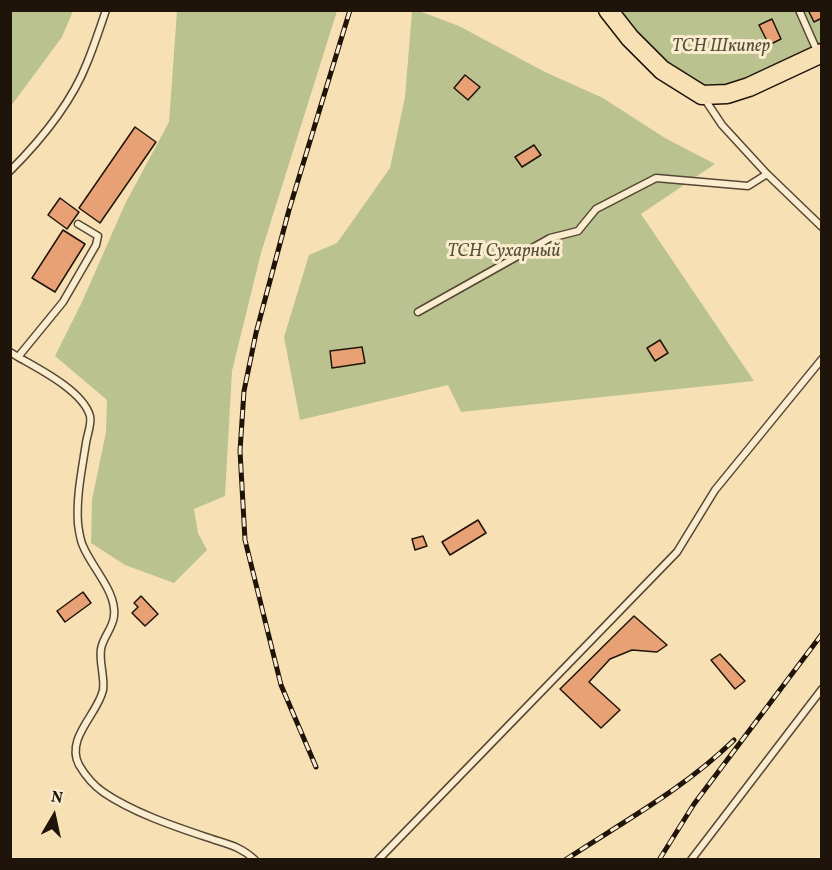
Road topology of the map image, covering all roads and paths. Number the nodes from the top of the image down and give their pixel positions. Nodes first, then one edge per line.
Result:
1 (106, 10) edge
2 (608, 10) edge
3 (799, 10) edge
4 (820, 53) edge
5 (702, 95) junction
6 (10, 171) edge
7 (767, 174) junction
8 (78, 224) dead end
9 (822, 227) edge
10 (418, 312) dead end
11 (10, 352) edge
12 (18, 357) junction
13 (822, 359) edge
14 (822, 689) edge
15 (255, 860) edge
16 (378, 860) edge
17 (691, 860) edge

1 - 6 lane
2 - 5 main road
3 - 4 lane
4 - 5 main road
5 - 7 lane
7 - 9 lane
7 - 10 lane
8 - 12 lane
11 - 12 lane
12 - 15 lane
13 - 16 lane
14 - 17 lane

